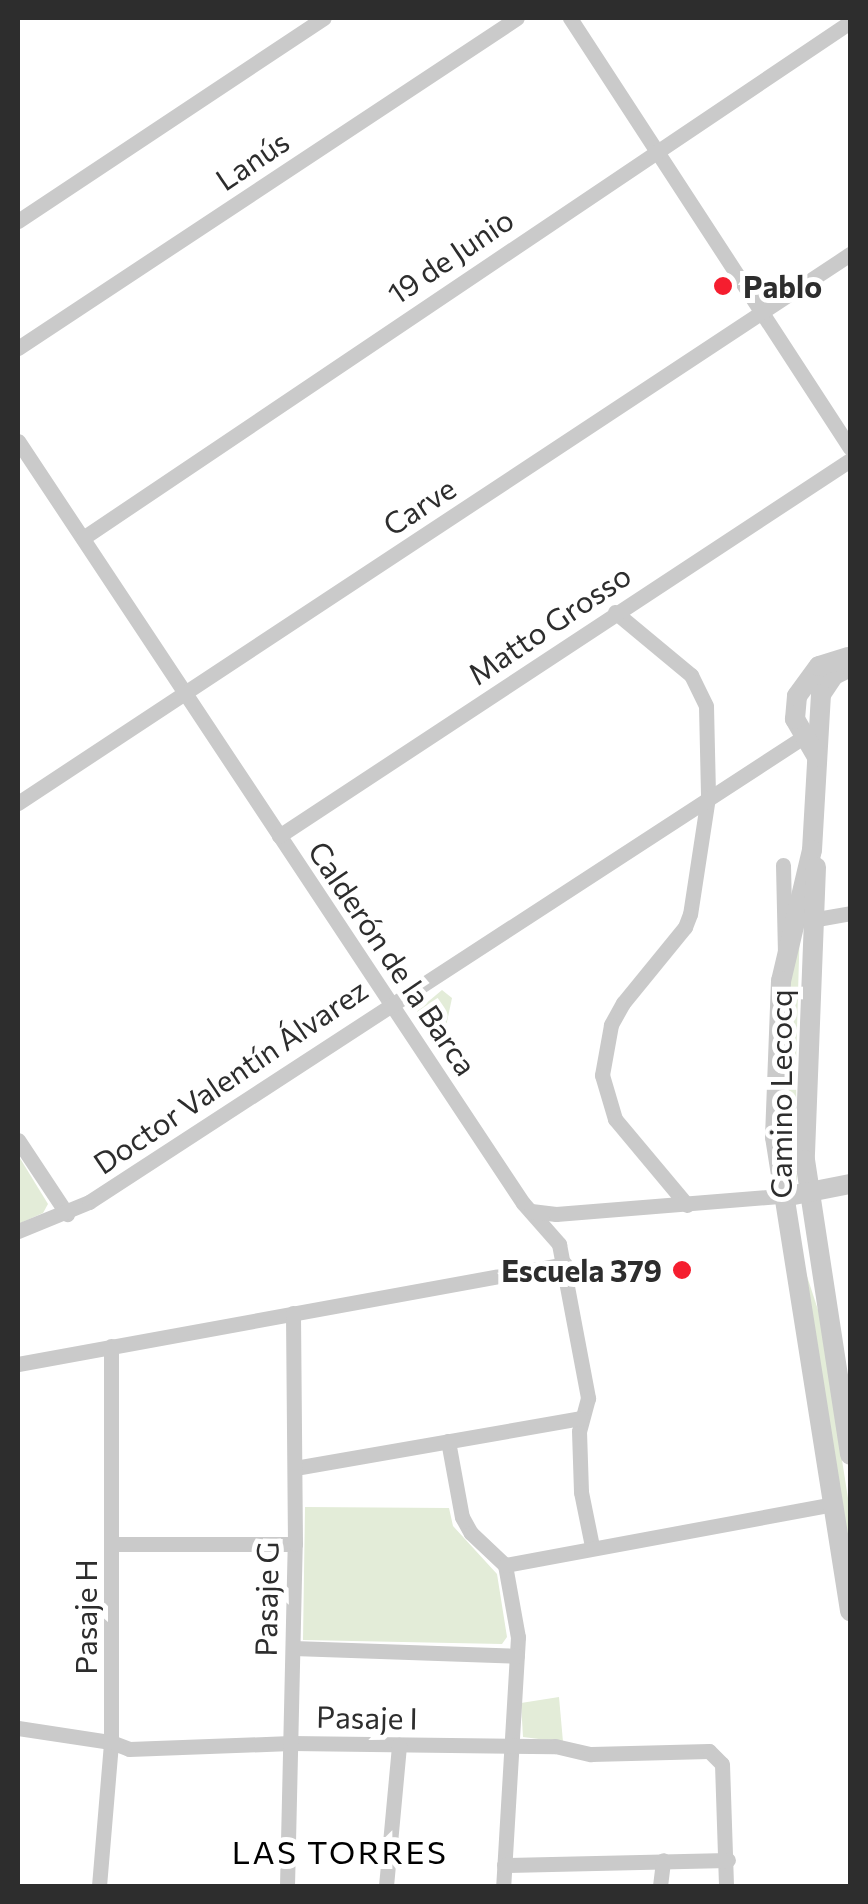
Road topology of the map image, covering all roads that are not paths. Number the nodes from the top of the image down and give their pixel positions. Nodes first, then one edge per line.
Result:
1 (324, 18) edge
2 (517, 18) edge
3 (570, 18) edge
4 (850, 22) edge
5 (656, 149) junction
6 (18, 221) edge
7 (850, 254) edge
8 (762, 313) junction
9 (18, 348) edge
10 (18, 440) edge
11 (850, 448) edge
12 (850, 460) edge
13 (82, 538) junction
14 (615, 612) junction
15 (850, 657) edge
16 (850, 667) edge
17 (185, 692) junction
18 (812, 732) junction
19 (708, 797) junction
20 (18, 803) edge
21 (279, 836) junction
22 (812, 850) junction
23 (783, 866) dead end
24 (850, 913) edge
25 (817, 919) junction
26 (785, 955) junction
27 (390, 1003) junction
28 (18, 1140) edge
29 (850, 1184) edge
30 (808, 1194) junction
31 (782, 1196) junction
32 (687, 1205) junction
33 (530, 1211) junction
34 (67, 1214) junction
35 (18, 1232) edge
36 (566, 1264) junction
37 (293, 1312) junction
38 (111, 1346) junction
39 (18, 1364) edge
40 (582, 1418) junction
41 (448, 1442) junction
42 (850, 1456) edge
43 (294, 1468) junction
44 (834, 1504) junction
45 (113, 1544) junction
46 (295, 1544) junction
47 (592, 1546) junction
48 (505, 1565) junction
49 (850, 1610) edge
50 (293, 1648) junction
51 (517, 1656) junction
52 (18, 1728) edge
53 (112, 1742) junction
54 (291, 1743) junction
55 (399, 1745) junction
56 (511, 1746) junction
57 (663, 1860) junction
58 (728, 1860) junction
59 (504, 1865) junction
60 (99, 1886) edge
61 (287, 1886) edge
62 (386, 1886) edge
63 (503, 1886) edge
64 (660, 1886) edge
65 (726, 1886) edge

1 - 6 street
2 - 9 street, Lanús
3 - 5 street
4 - 5 street, 19 de Junio
5 - 8 street
5 - 13 street, 19 de Junio
7 - 8 street, Carve
8 - 11 street
8 - 17 street, Carve
10 - 13 street, Calderón de la Barca
12 - 14 street, Matto Grosso
13 - 17 street, Calderón de la Barca
14 - 19 street
14 - 21 street, Matto Grosso
15 - 18 street, Camino Lecocq
16 - 18 street
17 - 20 street, Carve
17 - 21 street, Calderón de la Barca
18 - 19 street, Doctor Valentín Álvarez
18 - 22 street, Camino Lecocq
19 - 27 street, Doctor Valentín Álvarez
19 - 32 street
21 - 27 street, Calderón de la Barca
22 - 25 street, Camino Lecocq
22 - 26 street, Camino Lecocq
23 - 26 street
24 - 25 street
25 - 30 street, Camino Lecocq
26 - 31 street, Camino Lecocq
27 - 33 street, Calderón de la Barca
27 - 34 street, Doctor Valentín Álvarez
28 - 34 street
29 - 30 street
30 - 31 street
30 - 42 street, Camino Lecocq
31 - 32 street
31 - 44 street, Camino Lecocq
32 - 33 street
33 - 36 street, Calderón de la Barca
34 - 35 street, Doctor Valentín Álvarez
36 - 37 street
36 - 40 street, Calderón de la Barca
37 - 38 street
37 - 43 street, Pasaje G
38 - 39 street
38 - 45 street, Pasaje H
40 - 41 street
40 - 47 street, Calderón de la Barca
41 - 43 street
41 - 48 street
43 - 46 street, Pasaje G
44 - 47 street
44 - 49 street, Camino Lecocq
45 - 46 street
45 - 53 street, Pasaje H
46 - 50 street, Pasaje G
47 - 48 street
48 - 51 street
50 - 51 street
50 - 54 street, Pasaje G
51 - 56 street
52 - 53 street, Pasaje I
53 - 54 street, Pasaje I
53 - 60 street, Pasaje H
54 - 55 street, Pasaje I
54 - 61 street, Pasaje G
55 - 56 street, Pasaje I
55 - 62 street
56 - 58 street, Pasaje I
56 - 59 street
57 - 58 street
57 - 59 street
57 - 64 street
58 - 65 street
59 - 63 street

